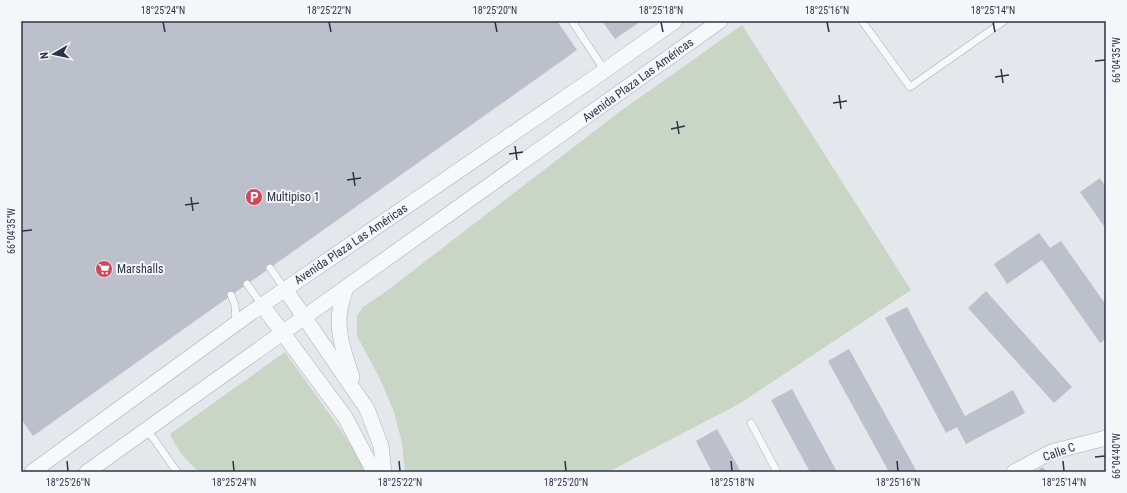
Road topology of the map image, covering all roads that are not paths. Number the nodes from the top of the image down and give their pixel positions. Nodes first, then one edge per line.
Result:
1 (572, 21) edge
2 (674, 21) edge
3 (720, 21) edge
4 (862, 21) edge
5 (1004, 21) edge
6 (605, 71) junction
7 (270, 268) dead end
8 (247, 284) dead end
9 (346, 288) junction
10 (285, 289) junction
11 (232, 295) dead end
12 (262, 305) junction
13 (305, 317) junction
14 (236, 324) junction
15 (283, 333) junction
16 (360, 398) junction
17 (751, 423) dead end
18 (146, 430) junction
19 (1106, 438) edge
20 (32, 472) edge
21 (87, 472) edge
22 (177, 472) edge
23 (374, 472) edge
24 (384, 472) edge
25 (777, 472) edge
26 (1014, 472) edge

1 - 6 lane
2 - 6 street, Avenida Plaza Las Américas
3 - 9 street, Avenida Plaza Las Américas
4 - 5 lane
6 - 10 street, Avenida Plaza Las Américas
7 - 10 lane
8 - 12 lane
9 - 13 street, Avenida Plaza Las Américas
9 - 16 street
10 - 12 street, Avenida Plaza Las Américas
10 - 13 street
11 - 14 lane
12 - 14 street, Avenida Plaza Las Américas
12 - 15 street
13 - 15 street, Avenida Plaza Las Américas
13 - 16 street
14 - 20 street, Avenida Plaza Las Américas
15 - 18 street, Avenida Plaza Las Américas
15 - 23 street
16 - 24 street
17 - 25 lane
18 - 21 street, Avenida Plaza Las Américas
18 - 22 lane
19 - 26 street, Calle C

